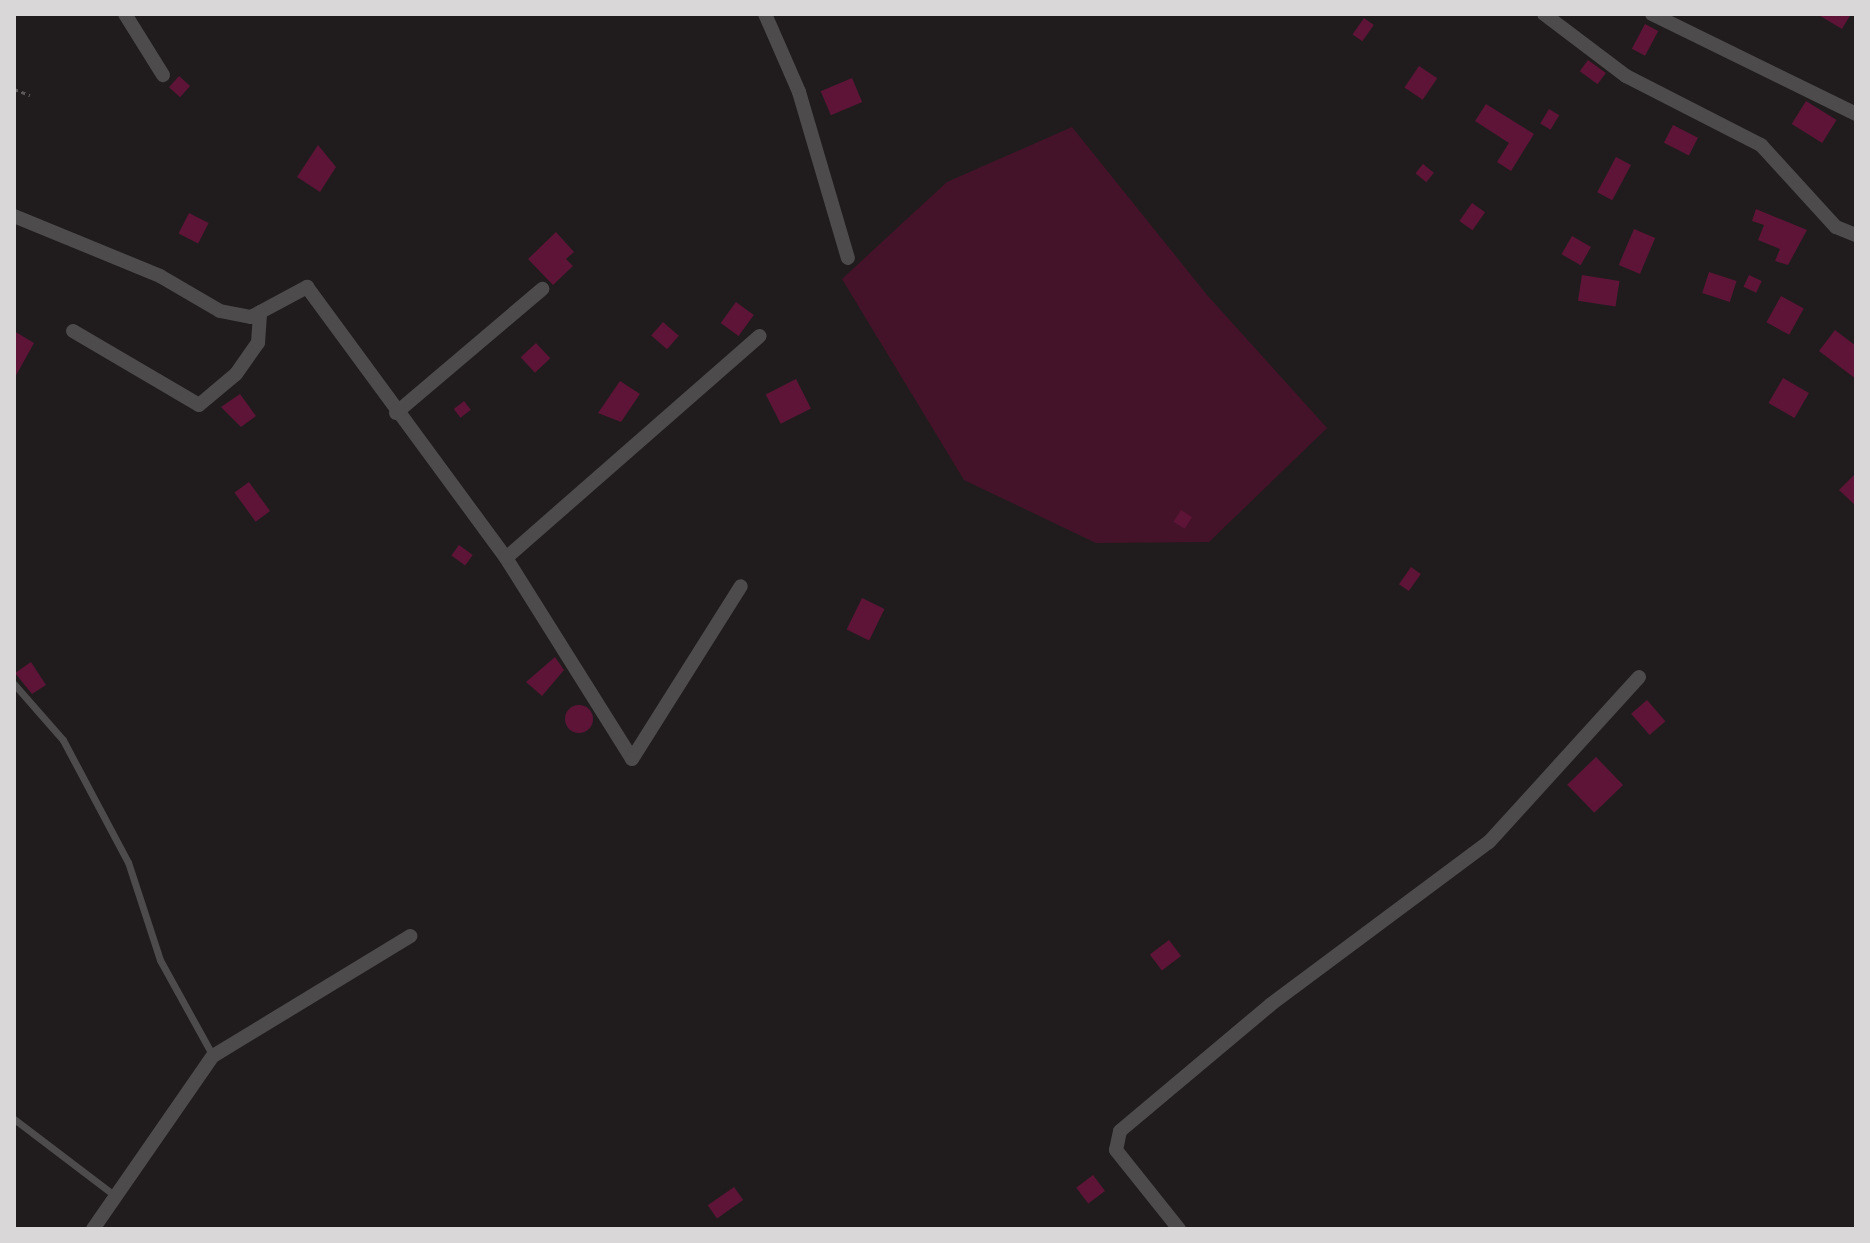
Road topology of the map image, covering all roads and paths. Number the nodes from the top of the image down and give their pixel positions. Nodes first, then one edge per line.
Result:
1 (125, 14) edge
2 (765, 14) edge
3 (1544, 14) edge
4 (1652, 14) edge
5 (163, 75) dead end
6 (14, 89) edge
7 (30, 95) dead end
8 (1856, 114) edge
9 (14, 216) edge
10 (1856, 235) edge
11 (848, 258) dead end
12 (542, 289) dead end
13 (260, 312) junction
14 (73, 331) dead end
15 (760, 336) dead end
16 (396, 413) junction
17 (506, 558) junction
18 (741, 586) dead end
19 (1639, 677) dead end
20 (14, 684) edge
21 (410, 936) dead end
22 (213, 1056) junction
23 (14, 1119) edge
24 (114, 1195) junction
25 (93, 1229) edge
26 (1179, 1229) edge

1 - 5 street
2 - 11 street
3 - 10 street
4 - 8 street
6 - 7 path
9 - 13 street
12 - 16 street
13 - 14 street
13 - 16 street
15 - 17 street
16 - 17 street
17 - 18 street
19 - 26 street
20 - 22 lane
21 - 22 street
22 - 24 street
23 - 24 lane
24 - 25 street

